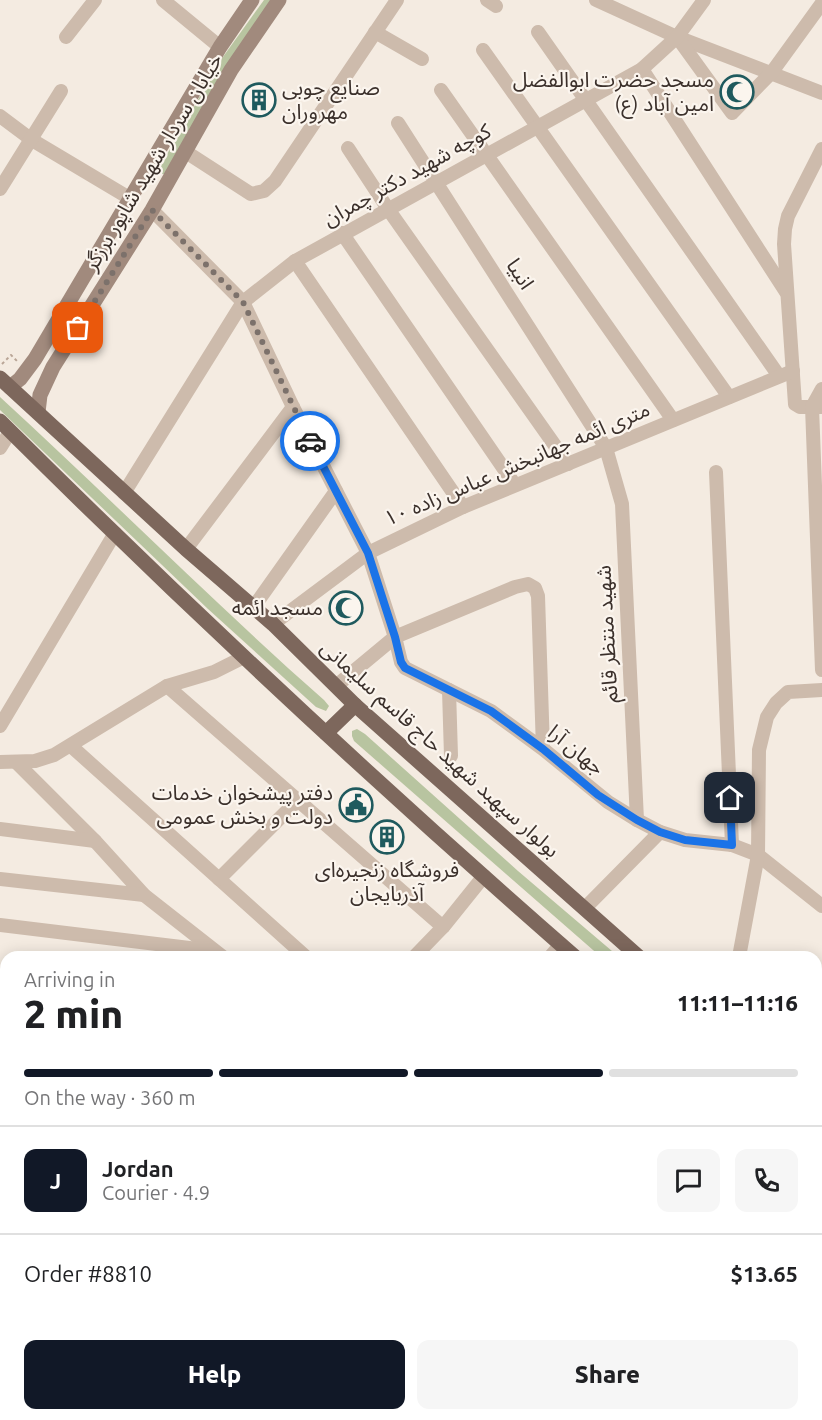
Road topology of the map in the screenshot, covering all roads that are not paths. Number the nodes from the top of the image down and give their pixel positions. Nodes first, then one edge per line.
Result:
1 (95, 0) edge
2 (163, 0) edge
3 (252, 0) edge
4 (279, 0) edge
5 (397, 0) edge
6 (596, 0) edge
7 (704, 0) edge
8 (822, 3) edge
9 (375, 32) junction
10 (538, 32) dead end
11 (66, 37) dead end
12 (677, 37) junction
13 (220, 47) junction
14 (483, 50) dead end
15 (422, 59) dead end
16 (642, 69) junction
17 (772, 72) junction
18 (441, 90) dead end
19 (61, 91) dead end
20 (822, 93) edge
21 (585, 99) junction
22 (0, 116) edge
23 (398, 123) dead end
24 (538, 127) junction
25 (32, 140) junction
26 (348, 148) dead end
27 (822, 149) edge
28 (186, 152) junction
29 (487, 155) junction
30 (436, 182) junction
31 (0, 189) edge
32 (130, 199) junction
33 (388, 209) junction
34 (152, 210) junction
35 (342, 234) junction
36 (295, 261) junction
37 (788, 294) junction
38 (243, 302) junction
39 (35, 359) junction
40 (53, 367) junction
41 (793, 370) junction
42 (779, 376) junction
43 (5, 382) edge
44 (822, 389) edge
45 (729, 397) junction
46 (292, 407) junction
47 (817, 407) edge
48 (38, 412) junction
49 (673, 420) junction
50 (5, 427) edge
51 (0, 448) edge
52 (606, 448) junction
53 (568, 464) junction
54 (716, 472) dead end
55 (515, 485) junction
56 (336, 491) junction
57 (124, 493) junction
58 (463, 507) junction
59 (115, 533) junction
60 (186, 549) junction
61 (368, 553) junction
62 (252, 608) junction
63 (273, 624) junction
64 (395, 637) junction
65 (244, 657) junction
66 (822, 670) edge
67 (167, 686) junction
68 (336, 686) junction
69 (449, 690) junction
70 (822, 690) edge
71 (355, 705) junction
72 (0, 726) edge
73 (326, 733) junction
74 (71, 746) junction
75 (543, 749) junction
76 (452, 756) dead end
77 (0, 762) edge
78 (16, 762) junction
79 (297, 801) junction
80 (637, 820) junction
81 (0, 829) edge
82 (660, 832) junction
83 (95, 841) junction
84 (732, 845) junction
85 (758, 855) junction
86 (483, 876) junction
87 (0, 879) edge
88 (219, 879) junction
89 (144, 895) junction
90 (822, 906) edge
91 (585, 908) junction
92 (0, 925) edge
93 (443, 927) junction
94 (561, 944) junction
95 (197, 951) edge
96 (216, 951) edge
97 (299, 951) edge
98 (420, 951) edge
99 (555, 951) edge
100 (569, 951) edge
101 (632, 951) edge
102 (740, 951) edge

1 - 11 street
2 - 13 street
3 - 13 main road, خیابان سردار شهید شاپور برزگر
4 - 28 main road, خیابان سردار شهید شاپور برزگر
5 - 9 street
6 - 12 street
7 - 12 street, کوچه شهید دکتر چمران
8 - 17 street
9 - 15 street
9 - 28 street
10 - 21 street
12 - 16 street, کوچه شهید دکتر چمران
12 - 17 street
12 - 17 street
13 - 32 main road, خیابان سردار شهید شاپور برزگر
14 - 24 street
16 - 21 street, کوچه شهید دکتر چمران
16 - 37 street
17 - 20 street
18 - 29 street
19 - 25 street
21 - 24 street, کوچه شهید دکتر چمران
21 - 42 street
22 - 25 street
23 - 30 street, انبیا
24 - 29 street, کوچه شهید دکتر چمران
24 - 45 street
25 - 31 street
25 - 32 street
26 - 33 street
27 - 37 street
28 - 34 main road, خیابان سردار شهید شاپور برزگر
29 - 30 street, کوچه شهید دکتر چمران
29 - 49 street
30 - 33 street, کوچه شهید دکتر چمران
30 - 52 street, انبیا
32 - 34 main road
32 - 39 main road, خیابان سردار شهید شاپور برزگر
33 - 35 street, کوچه شهید دکتر چمران
33 - 53 street
34 - 38 street, جهان آرا
34 - 40 main road, خیابان سردار شهید شاپور برزگر
35 - 36 street, کوچه شهید دکتر چمران
35 - 55 street
36 - 38 street, کوچه شهید دکتر چمران
36 - 58 street
37 - 41 street
38 - 46 street, جهان آرا
38 - 57 street, کوچه شهید دکتر چمران
39 - 40 main road
39 - 43 main road, خیابان سردار شهید شاپور برزگر
40 - 48 main road, خیابان سردار شهید شاپور برزگر
41 - 42 street, ۱۰ متری ائمه جهانبخش عباس زاده
41 - 47 street
42 - 45 street, ۱۰ متری ائمه جهانبخش عباس زاده
43 - 48 main road, بولوار سپهبد شهید حاج قاسم سلیمانی
44 - 47 street
45 - 49 street, ۱۰ متری ائمه جهانبخش عباس زاده
46 - 56 street, جهان آرا
46 - 60 street
47 - 66 street
48 - 57 main road, بولوار سپهبد شهید حاج قاسم سلیمانی
49 - 52 street, ۱۰ متری ائمه جهانبخش عباس زاده
50 - 51 street
50 - 59 main road
52 - 53 street, ۱۰ متری ائمه جهانبخش عباس زاده
52 - 80 street, شهید منتظر قائم
53 - 55 street, ۱۰ متری ائمه جهانبخش عباس زاده
54 - 84 street
55 - 58 street, ۱۰ متری ائمه جهانبخش عباس زاده
56 - 61 street, جهان آرا
56 - 62 street
57 - 60 main road, بولوار سپهبد شهید حاج قاسم سلیمانی
58 - 61 street, ۱۰ متری ائمه جهانبخش عباس زاده
59 - 65 main road
59 - 72 street
60 - 62 main road, بولوار سپهبد شهید حاج قاسم سلیمانی
61 - 63 street, ۱۰ متری ائمه جهانبخش عباس زاده
61 - 64 street, جهان آرا
62 - 63 main road, بولوار سپهبد شهید حاج قاسم سلیمانی
63 - 68 main road, بولوار سپهبد شهید حاج قاسم سلیمانی
64 - 68 street
64 - 69 street, جهان آرا
64 - 75 street
65 - 67 street
65 - 73 main road
67 - 74 street
67 - 79 street
68 - 71 main road, بولوار سپهبد شهید حاج قاسم سلیمانی
69 - 75 street, جهان آرا
69 - 76 street
70 - 85 street
71 - 73 main road
71 - 91 main road, بولوار سپهبد شهید حاج قاسم سلیمانی
73 - 86 main road
74 - 78 street
74 - 88 street
75 - 80 street, جهان آرا
77 - 78 street
78 - 83 street
79 - 88 street
79 - 93 street
80 - 82 street, جهان آرا
81 - 83 street
82 - 84 street, جهان آرا
82 - 91 street
83 - 89 street
84 - 85 street, جهان آرا
85 - 90 street, جهان آرا
85 - 102 street
86 - 93 street
86 - 94 main road
87 - 89 street
88 - 97 street
89 - 96 street
91 - 101 main road, بولوار سپهبد شهید حاج قاسم سلیمانی
92 - 95 street
93 - 98 street
94 - 99 street
94 - 100 main road

